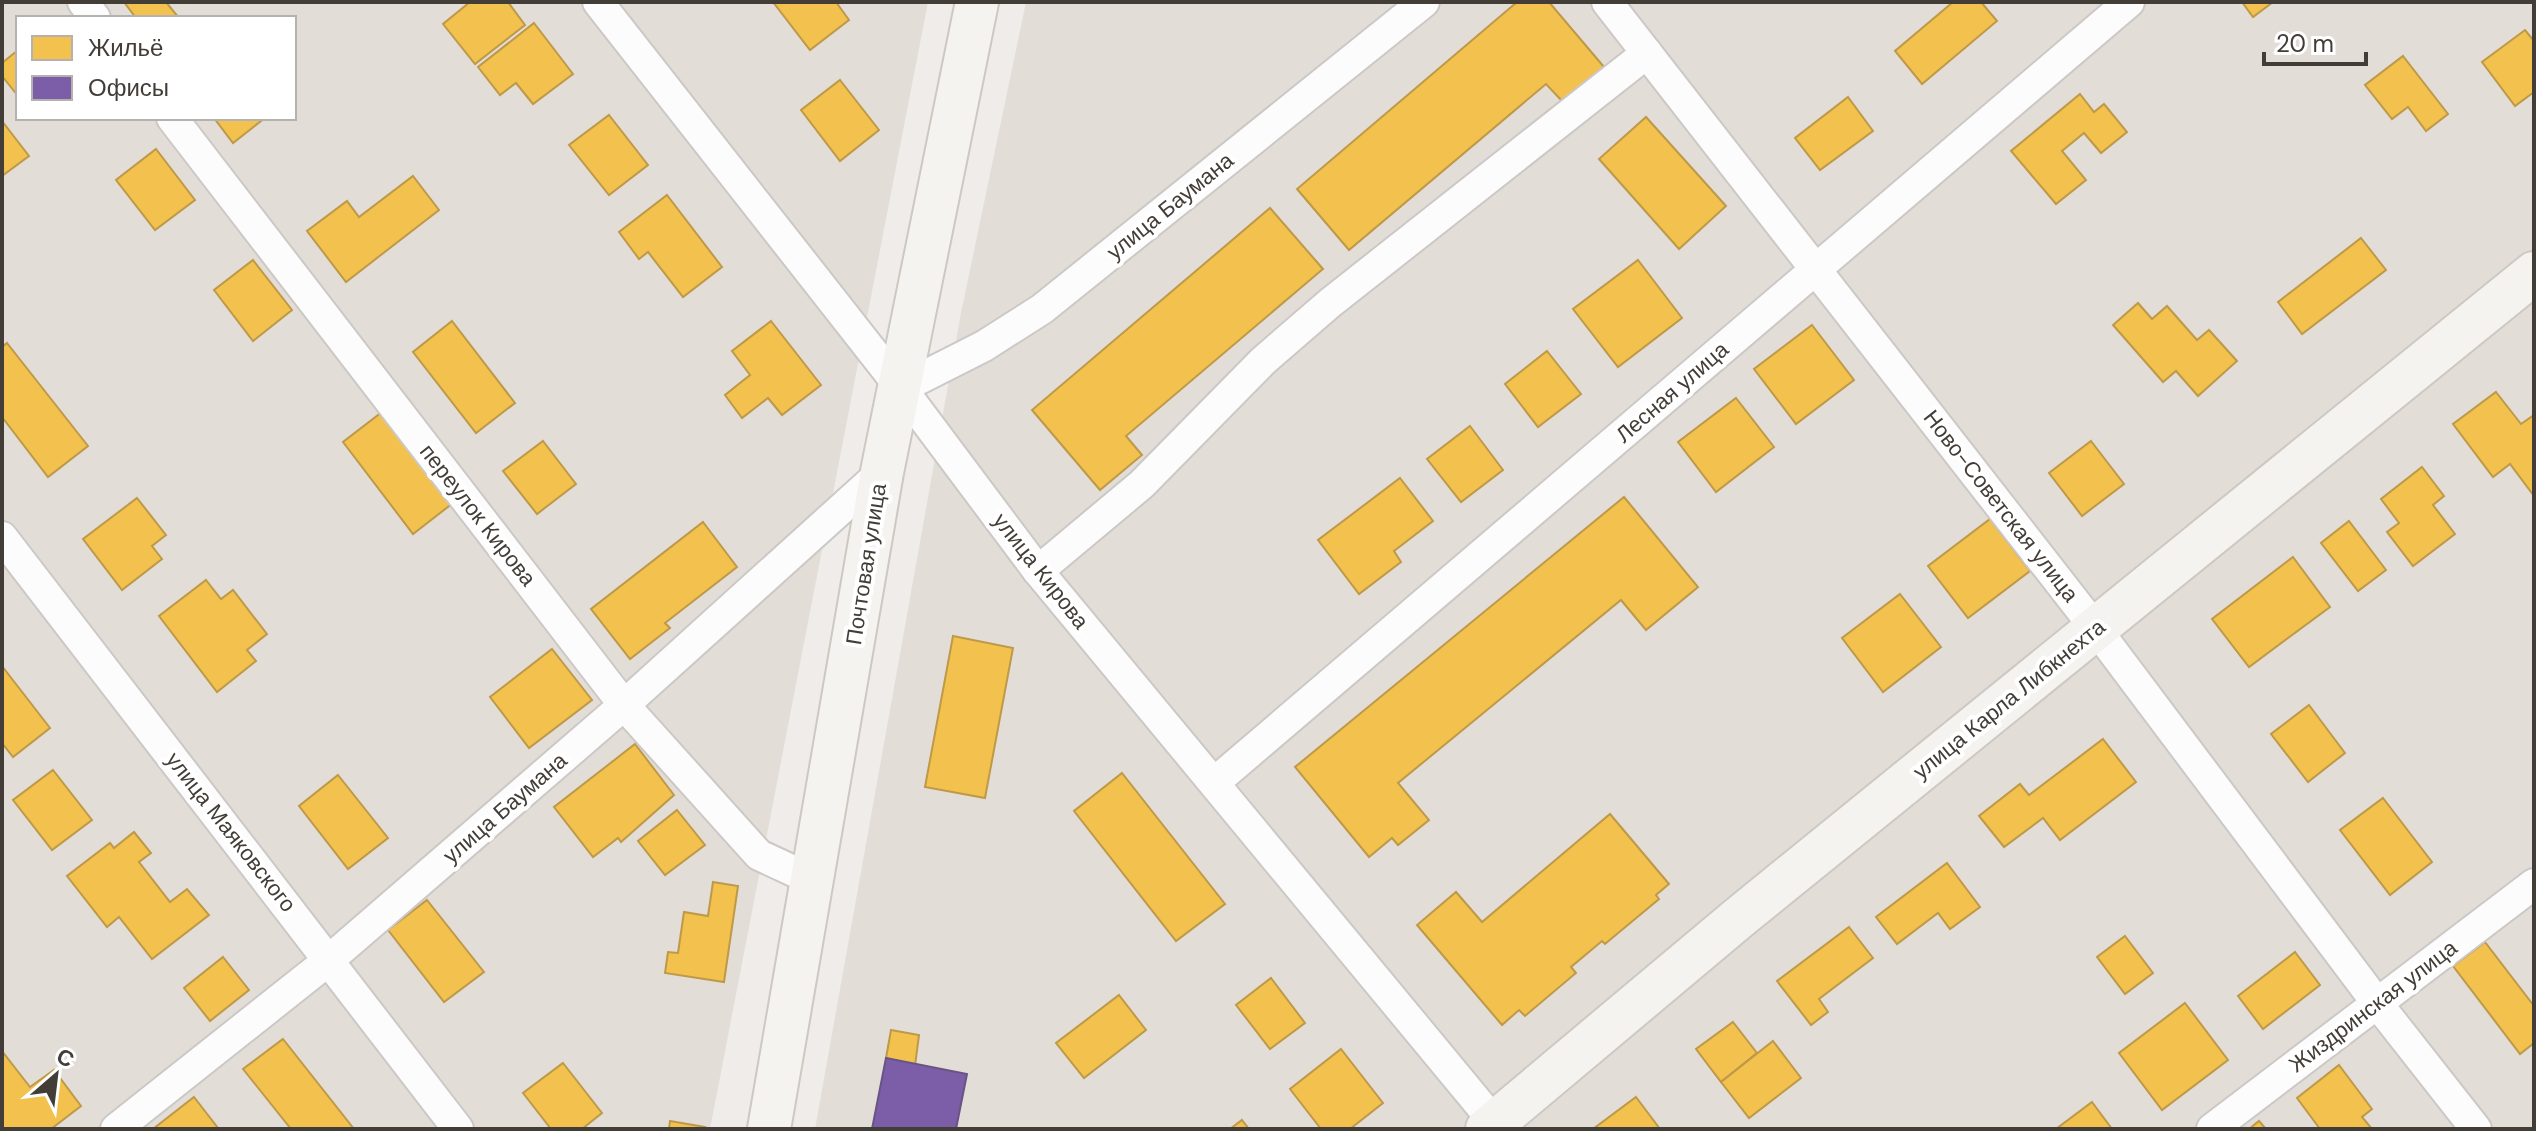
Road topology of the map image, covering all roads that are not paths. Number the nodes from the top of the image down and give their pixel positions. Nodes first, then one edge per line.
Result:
1 (598, 2) edge
2 (977, 2) edge
3 (1424, 2) edge
4 (1607, 2) edge
5 (2129, 2) edge
6 (1647, 53) junction
7 (174, 120) edge
8 (1817, 268) junction
9 (2534, 273) edge
10 (901, 388) junction
11 (882, 472) junction
12 (2, 537) edge
13 (1038, 571) junction
14 (2096, 629) junction
15 (624, 705) junction
16 (1215, 782) junction
17 (813, 880) junction
18 (2534, 884) edge
19 (329, 960) junction
20 (2377, 1003) junction
21 (1494, 1127) edge
22 (116, 1129) edge
23 (458, 1129) edge
24 (769, 1129) edge
25 (2212, 1129) edge
26 (2476, 1129) edge

1 - 10 street, улица Кирова
2 - 10 street, Почтовая улица
3 - 10 street, улица Баумана
4 - 6 street, Ново-Советская улица
5 - 8 street, Лесная улица
6 - 8 street, Ново-Советская улица
6 - 13 street
7 - 15 street, переулок Кирова
8 - 14 street, Ново-Советская улица
8 - 16 street, Лесная улица
9 - 14 street, улица Карла Либкнехта
10 - 11 street, Почтовая улица
10 - 13 street, улица Кирова
11 - 15 street, улица Баумана
11 - 17 street, Почтовая улица
12 - 19 street, улица Маяковского
13 - 16 street, улица Кирова
14 - 20 street, Ново-Советская улица
14 - 21 street, улица Карла Либкнехта
15 - 17 street, переулок Кирова
15 - 19 street, улица Баумана
16 - 21 street, улица Кирова
17 - 24 street, Почтовая улица
18 - 20 street, Жиздринская улица
19 - 22 street, улица Баумана
19 - 23 street, улица Маяковского
20 - 25 street, Жиздринская улица
20 - 26 street, Ново-Советская улица

